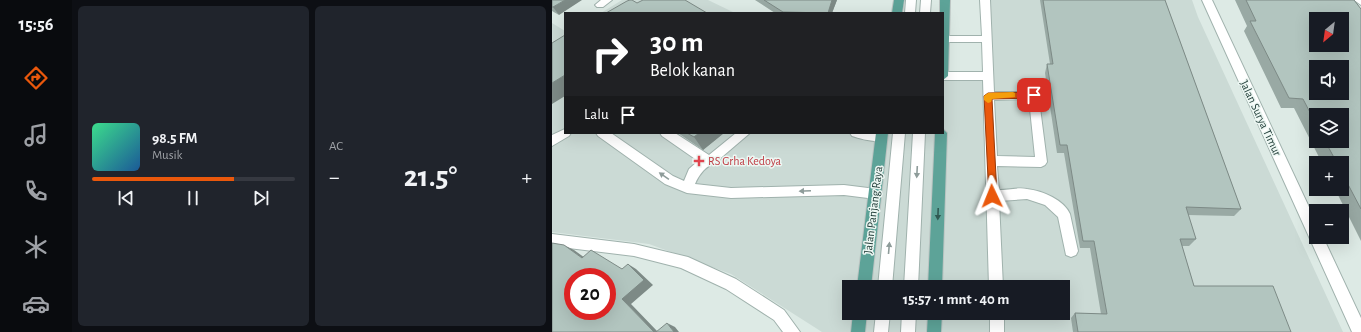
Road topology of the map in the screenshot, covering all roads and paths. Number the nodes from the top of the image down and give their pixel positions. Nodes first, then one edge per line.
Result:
1 (899, 0) edge
2 (911, 0) edge
3 (926, 0) edge
4 (945, 0) edge
5 (985, 0) edge
6 (1207, 0) edge
7 (897, 12) edge
8 (910, 12) edge
9 (925, 12) edge
10 (944, 39) joint
11 (985, 40) junction
12 (944, 76) edge
13 (987, 76) junction
14 (988, 96) junction
15 (564, 134) edge
16 (603, 134) edge
17 (668, 134) edge
18 (743, 134) edge
19 (869, 134) edge
20 (899, 134) edge
21 (919, 134) edge
22 (941, 134) edge
23 (882, 135) edge
24 (552, 141) edge
25 (707, 160) junction
26 (991, 160) junction
27 (687, 188) junction
28 (876, 194) junction
29 (992, 196) junction
30 (1309, 221) edge
31 (552, 240) edge
32 (1320, 244) edge
33 (1071, 250) dead end
34 (865, 280) edge
35 (886, 280) edge
36 (911, 280) edge
37 (935, 280) edge
38 (996, 280) edge
39 (859, 320) edge
40 (882, 320) edge
41 (909, 320) edge
42 (934, 320) edge
43 (997, 320) edge
44 (793, 332) edge
45 (858, 332) edge
46 (881, 332) edge
47 (908, 332) edge
48 (934, 332) edge
49 (997, 332) edge
50 (1360, 332) edge

1 - 7 main road
2 - 8 street
3 - 9 street
4 - 10 main road
5 - 11 street
6 - 30 street, Jalan Surya Timur
10 - 11 street
11 - 13 street
12 - 13 street
13 - 14 street
14 - 26 street
14 - 26 street
15 - 24 street
27 -> 16 street
17 - 25 street
18 - 25 street
19 - 23 street
35 -> 20 street
21 -> 36 street
22 -> 37 main road
23 - 28 main road, Jalan Panjang Raya
25 - 27 street
26 - 29 street
28 -> 27 street
28 - 34 main road, Jalan Panjang Raya
29 - 33 street
29 - 38 street
31 - 44 street
32 - 50 street, Jalan Surya Timur
39 - 45 main road
40 - 46 street
41 - 47 street
42 - 48 main road
43 - 49 street

